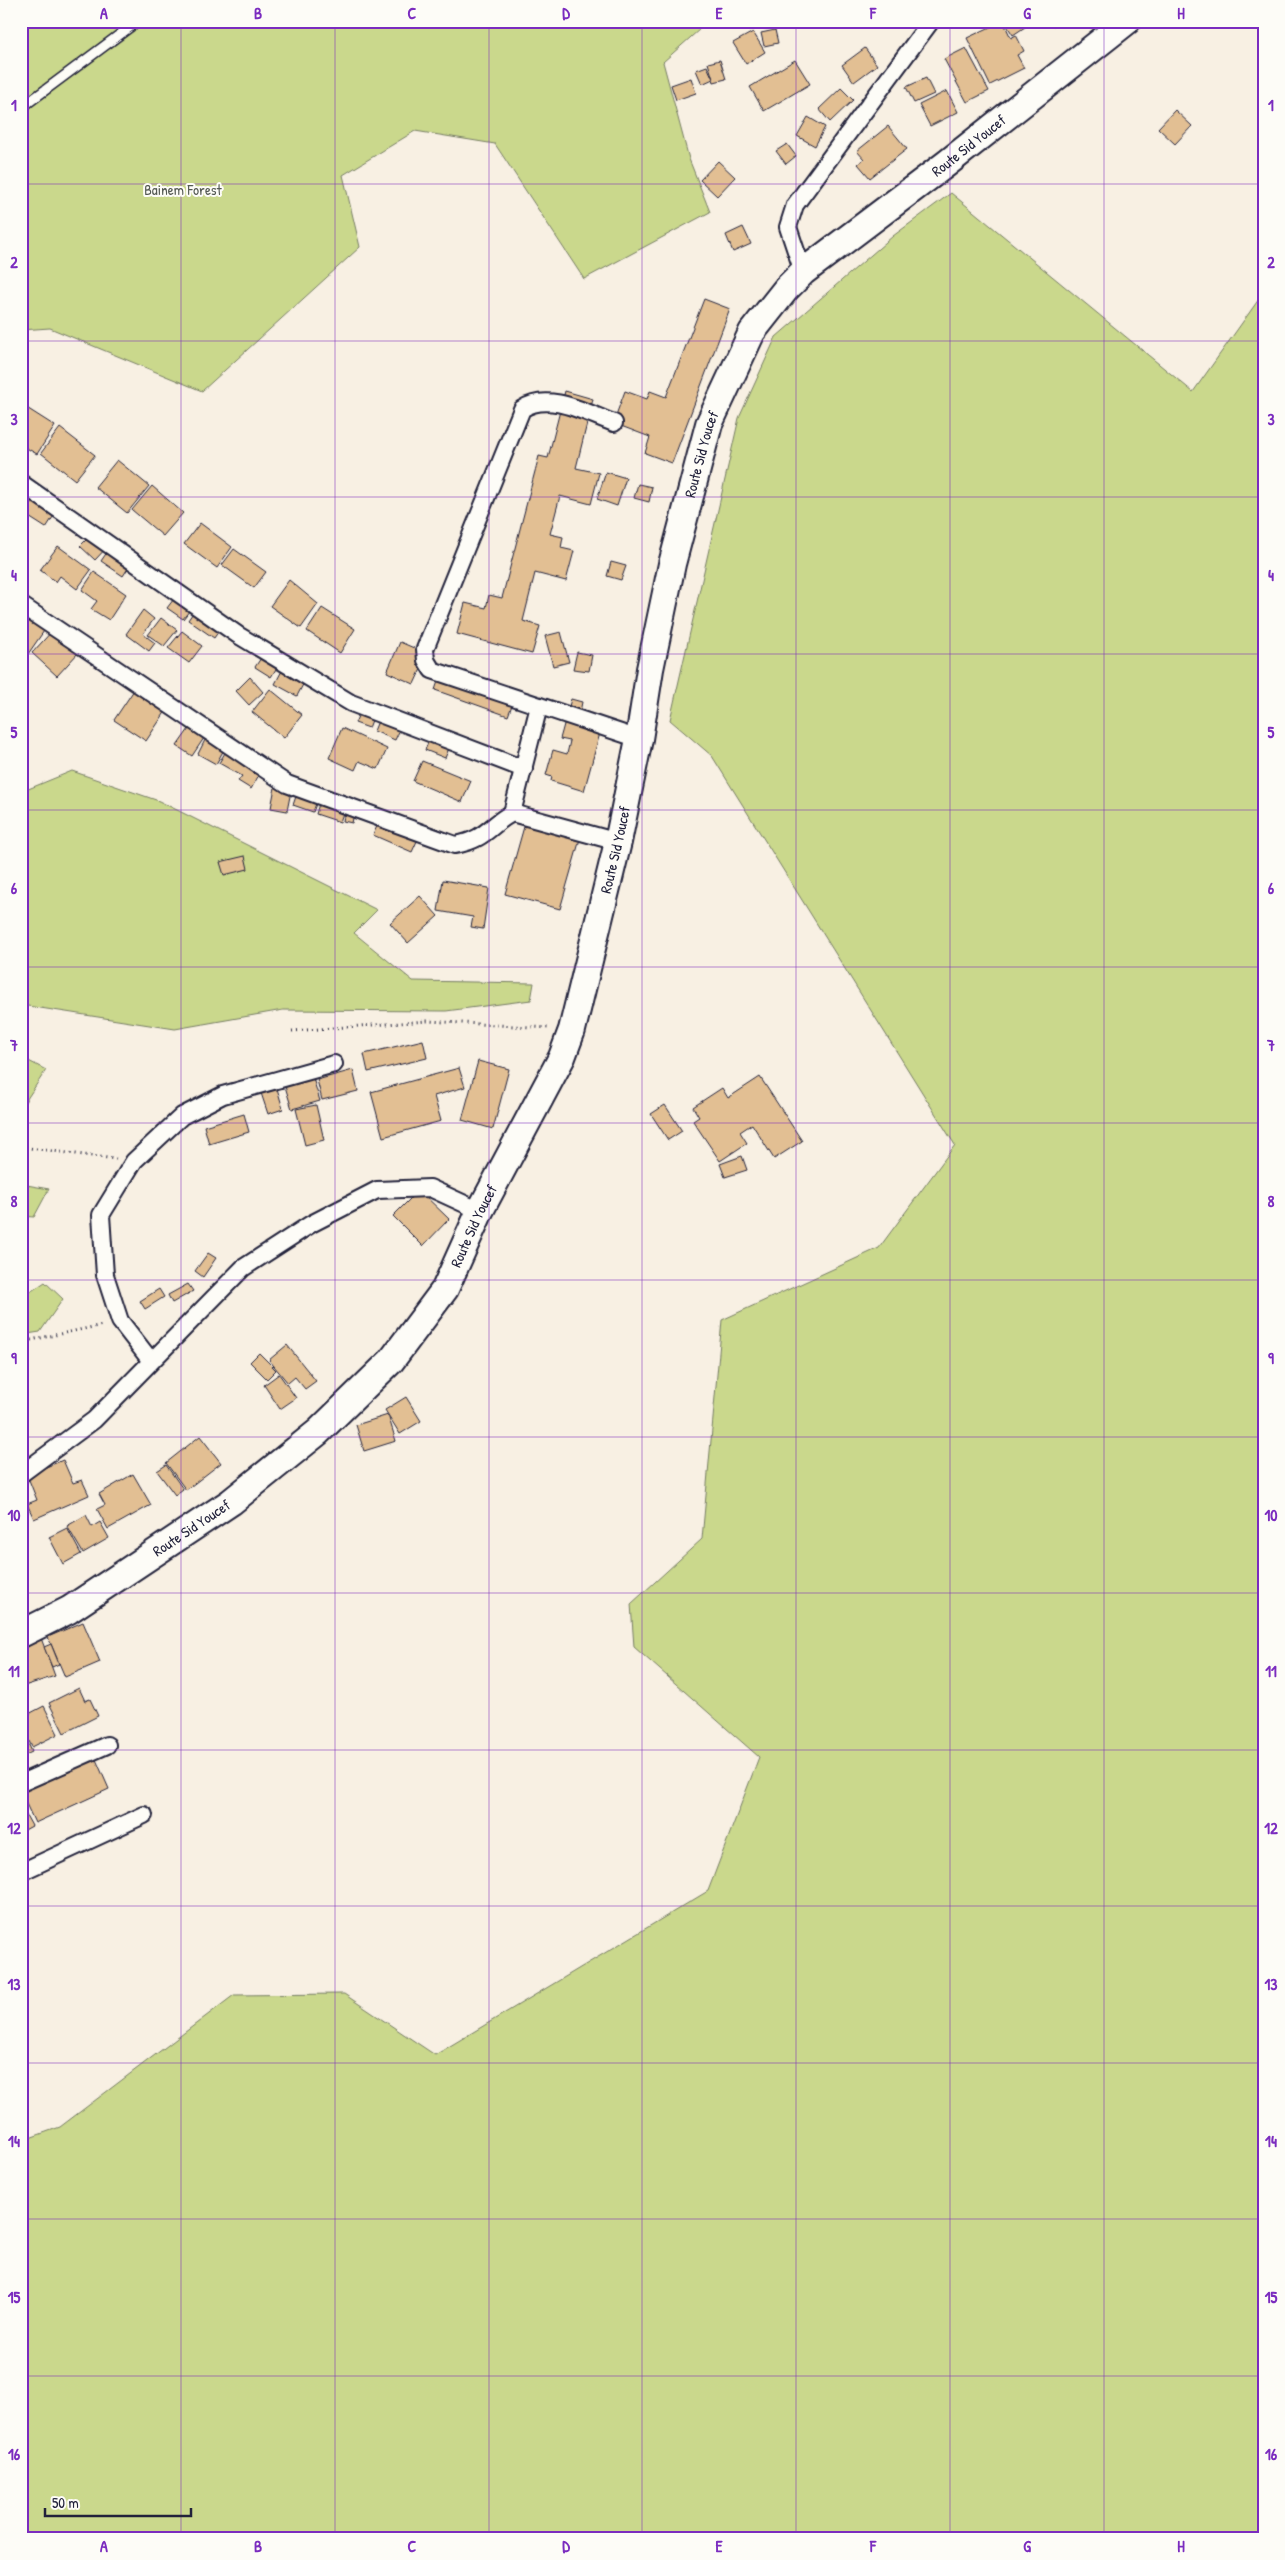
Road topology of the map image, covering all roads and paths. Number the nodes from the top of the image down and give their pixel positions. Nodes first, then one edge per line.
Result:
1 (138, 21) edge
2 (931, 21) edge
3 (1126, 21) edge
4 (21, 108) edge
5 (803, 272) junction
6 (614, 423) dead end
7 (21, 482) edge
8 (21, 605) edge
9 (539, 706) junction
10 (639, 739) junction
11 (524, 769) junction
12 (512, 813) junction
13 (618, 842) junction
14 (572, 1030) junction
15 (292, 1031) dead end
16 (334, 1064) dead end
17 (21, 1147) edge
18 (134, 1161) junction
19 (480, 1212) junction
20 (120, 1321) junction
21 (21, 1342) edge
22 (151, 1361) junction
23 (21, 1474) edge
24 (21, 1634) edge
25 (107, 1745) dead end
26 (21, 1783) edge
27 (144, 1815) dead end
28 (21, 1872) edge

1 - 4 lane
2 - 5 street
3 - 5 main road, Route Sid Youcef
5 - 10 main road, Route Sid Youcef
6 - 9 street
7 - 11 street
8 - 12 street
9 - 10 street
9 - 11 street
10 - 13 main road, Route Sid Youcef
11 - 12 street
12 - 13 street
13 - 14 main road, Route Sid Youcef
14 - 15 path
14 - 19 main road, Route Sid Youcef
16 - 18 street
17 - 18 path
18 - 20 street
19 - 22 street
19 - 24 main road, Route Sid Youcef
20 - 21 path
20 - 22 street
22 - 23 street
25 - 26 street
27 - 28 street

